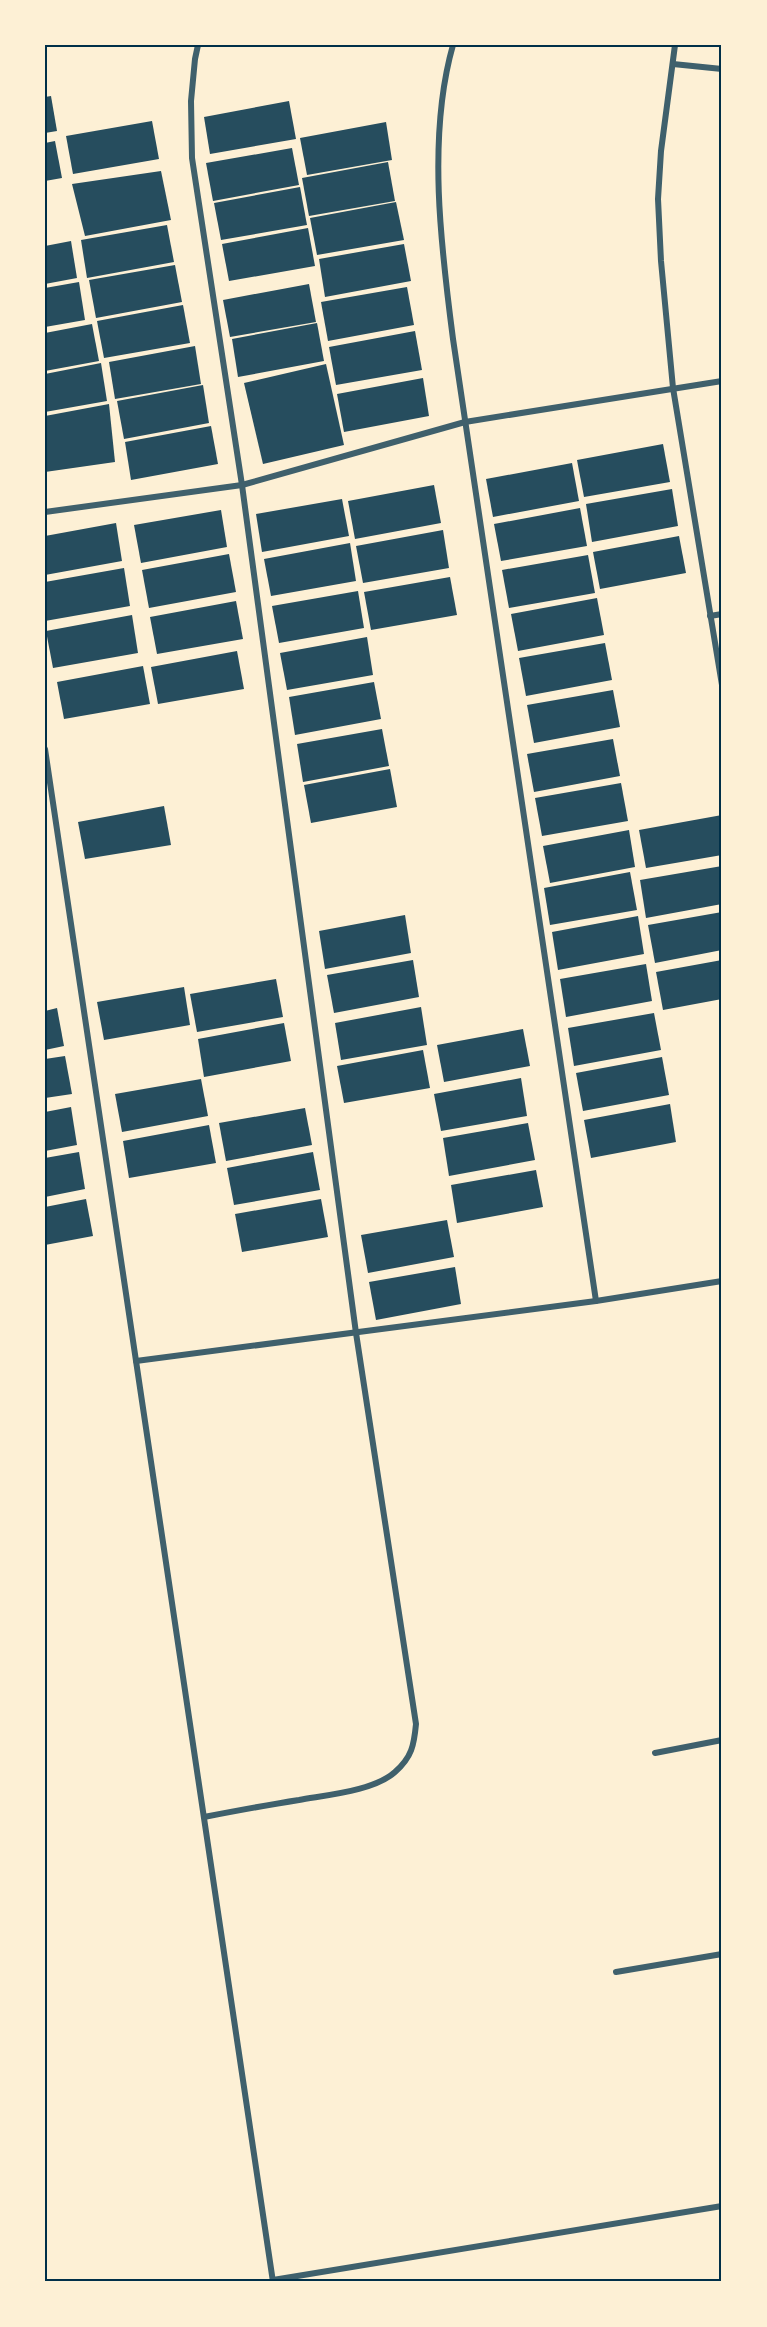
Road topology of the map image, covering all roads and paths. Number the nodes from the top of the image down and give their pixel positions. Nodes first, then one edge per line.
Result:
1 (198, 45) edge
2 (453, 45) edge
3 (675, 45) edge
4 (673, 64) junction
5 (722, 69) edge
6 (722, 381) edge
7 (673, 388) junction
8 (465, 422) junction
9 (242, 485) junction
10 (45, 512) edge
11 (722, 614) edge
12 (710, 616) junction
13 (722, 685) edge
14 (45, 749) edge
15 (722, 1281) edge
16 (596, 1301) junction
17 (356, 1333) junction
18 (136, 1361) junction
19 (722, 1740) edge
20 (655, 1753) dead end
21 (204, 1816) junction
22 (722, 1954) edge
23 (616, 1972) dead end
24 (722, 2206) edge
25 (273, 2281) edge

1 - 9 street
2 - 8 street
3 - 4 street
4 - 5 street
4 - 7 street
6 - 7 street
7 - 8 street
7 - 12 street
8 - 9 street
8 - 16 street
9 - 10 street
9 - 17 street
11 - 12 street
12 - 13 street
14 - 18 street
15 - 16 street
16 - 17 street
17 - 18 street
17 - 21 street
18 - 21 street
19 - 20 street
21 - 25 street
22 - 23 street
24 - 25 street

